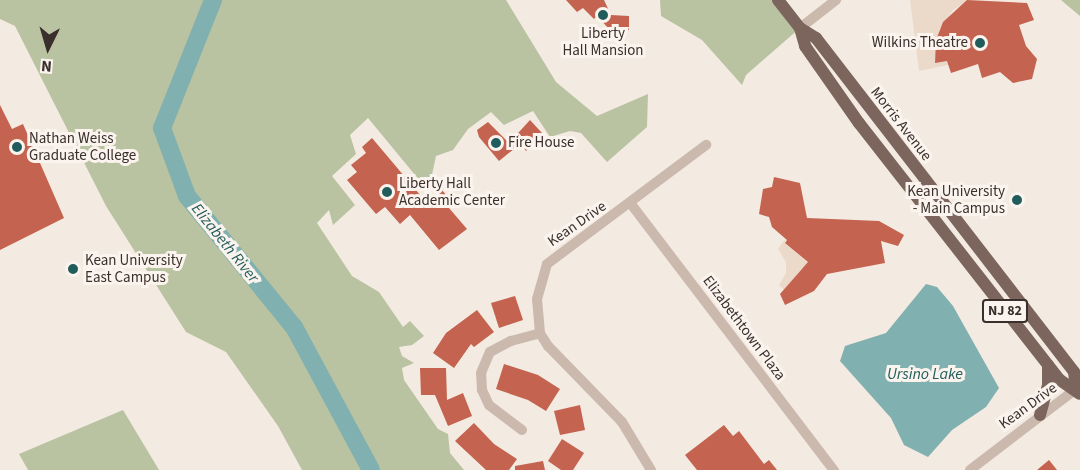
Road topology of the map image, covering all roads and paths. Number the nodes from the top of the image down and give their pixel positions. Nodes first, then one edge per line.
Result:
1 (778, 0) edge
2 (836, 0) edge
3 (800, 28) junction
4 (706, 145) dead end
5 (631, 204) junction
6 (540, 333) junction
7 (1048, 364) junction
8 (1078, 392) edge
9 (1040, 415) junction
10 (522, 430) dead end
11 (651, 470) edge
12 (834, 470) edge
13 (970, 470) edge

1 - 3 main road, Morris Avenue / NJ 82
2 - 3 street
3 - 7 main road, Morris Avenue / NJ 82
3 - 8 main road, Morris Avenue / NJ 82
4 - 5 street, Kean Drive
5 - 6 street, Kean Drive
5 - 12 street, Elizabethtown Plaza
6 - 10 street
6 - 11 street
7 - 8 main road, Morris Avenue / NJ 82
7 - 9 main road
8 - 9 street, Kean Drive
9 - 13 street, Kean Drive

